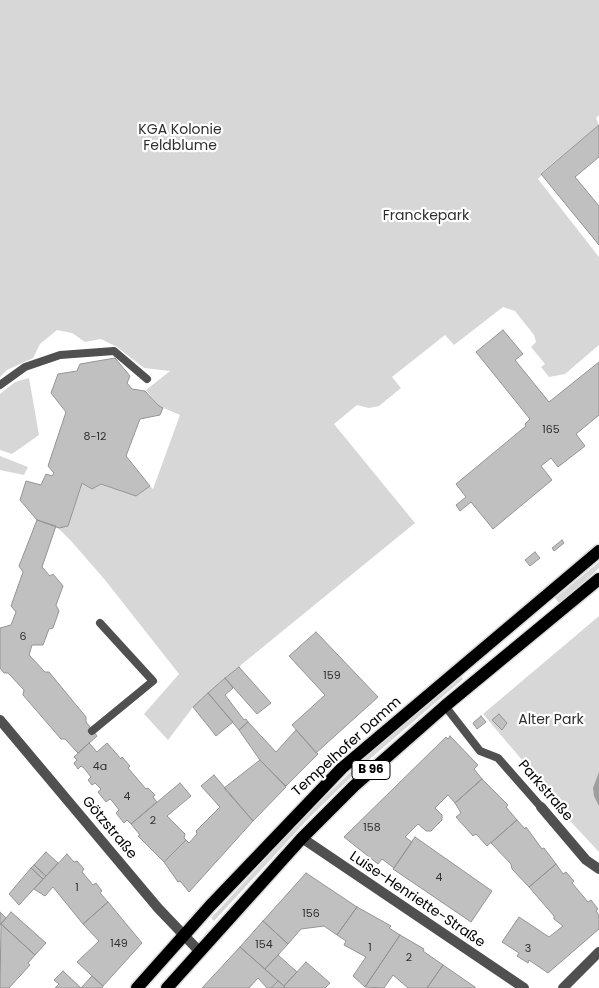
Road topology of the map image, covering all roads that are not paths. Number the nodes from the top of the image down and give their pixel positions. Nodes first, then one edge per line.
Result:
1 (147, 379) dead end
2 (0, 385) edge
3 (599, 551) edge
4 (599, 579) edge
5 (100, 623) dead end
6 (445, 706) junction
7 (0, 720) edge
8 (92, 731) dead end
9 (541, 807) joint
10 (302, 838) junction
11 (599, 869) edge
12 (183, 936) junction
13 (199, 951) junction
14 (599, 952) edge
15 (519, 987) edge
16 (137, 988) edge
17 (167, 988) edge
18 (563, 988) edge

1 - 2 lane
3 - 12 main road, Tempelhofer Damm / B 96
4 - 6 main road, B 96
5 - 8 lane
6 - 9 lane, Parkstraße
6 - 10 main road, B 96
7 - 12 street, Götzstraße
9 - 11 street, Parkstraße
10 - 13 main road, B 96
10 - 15 street, Luise-Henriette-Straße
12 - 13 street, Götzstraße
12 - 16 main road, Tempelhofer Damm / B 96
13 - 17 main road, B 96
14 - 18 street

